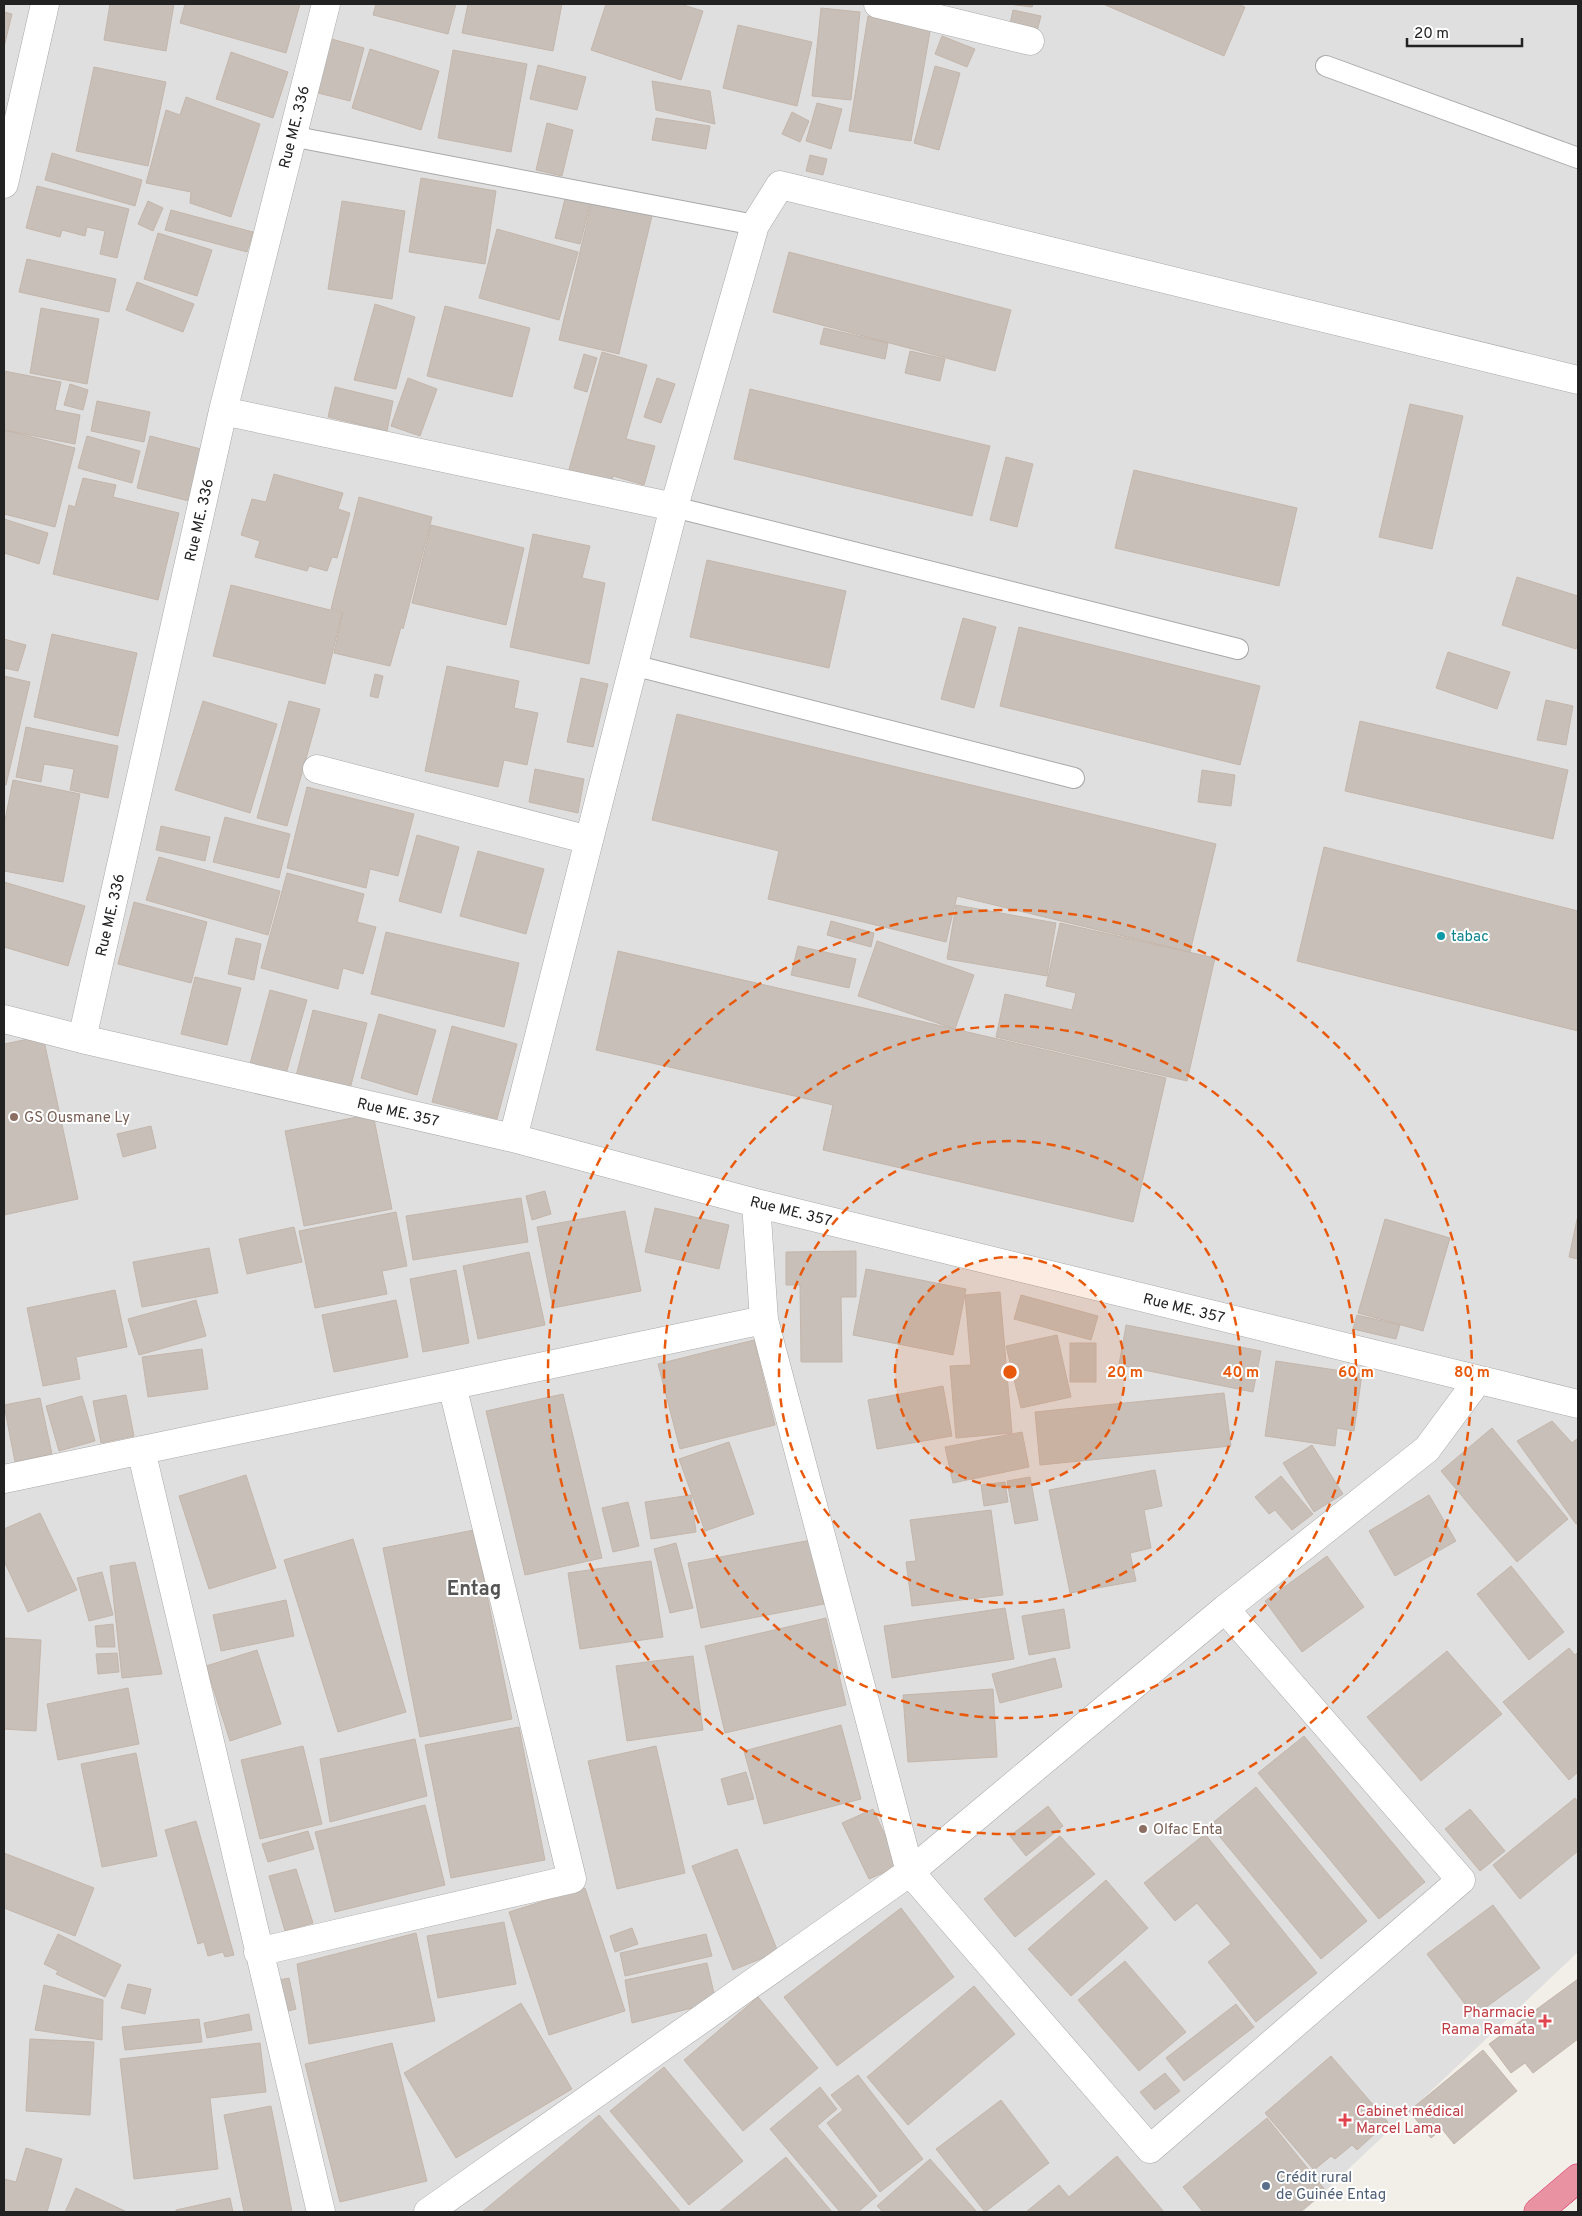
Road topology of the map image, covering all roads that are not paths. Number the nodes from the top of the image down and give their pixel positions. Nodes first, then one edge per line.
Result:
1 (45, 4) edge
2 (326, 4) edge
3 (878, 4) edge
4 (1030, 41) dead end
5 (1326, 66) dead end
6 (291, 136) junction
7 (1578, 158) edge
8 (4, 184) edge
9 (755, 225) junction
10 (1578, 380) edge
11 (223, 411) junction
12 (674, 507) junction
13 (1238, 648) dead end
14 (633, 665) junction
15 (317, 769) dead end
16 (1074, 778) dead end
17 (589, 840) junction
18 (4, 1019) edge
19 (82, 1039) junction
20 (513, 1138) junction
21 (756, 1203) junction
22 (764, 1320) junction
23 (1478, 1380) junction
24 (452, 1386) junction
25 (1578, 1404) edge
26 (141, 1450) junction
27 (4, 1479) edge
28 (1225, 1609) junction
29 (910, 1872) junction
30 (258, 1952) junction
31 (1578, 2178) edge
32 (321, 2212) edge
33 (428, 2212) edge
34 (1538, 2212) edge

1 - 8 street
2 - 6 street, Rue ME. 336
3 - 4 street
5 - 7 lane
6 - 9 lane
6 - 11 street, Rue ME. 336
9 - 10 street
9 - 12 street
11 - 12 street
11 - 19 street, Rue ME. 336
12 - 13 lane
12 - 14 street
14 - 16 lane
14 - 17 street
15 - 17 street
17 - 20 street
18 - 19 street, Rue ME. 357
19 - 20 street, Rue ME. 357
20 - 21 street, Rue ME. 357
21 - 22 street
21 - 23 street, Rue ME. 357
22 - 24 street
22 - 29 street
23 - 25 street, Rue ME. 357
23 - 28 street
24 - 26 street
24 - 30 street
26 - 27 street
26 - 30 street
28 - 29 street
28 - 29 street
29 - 33 street
30 - 32 street
31 - 34 highway

